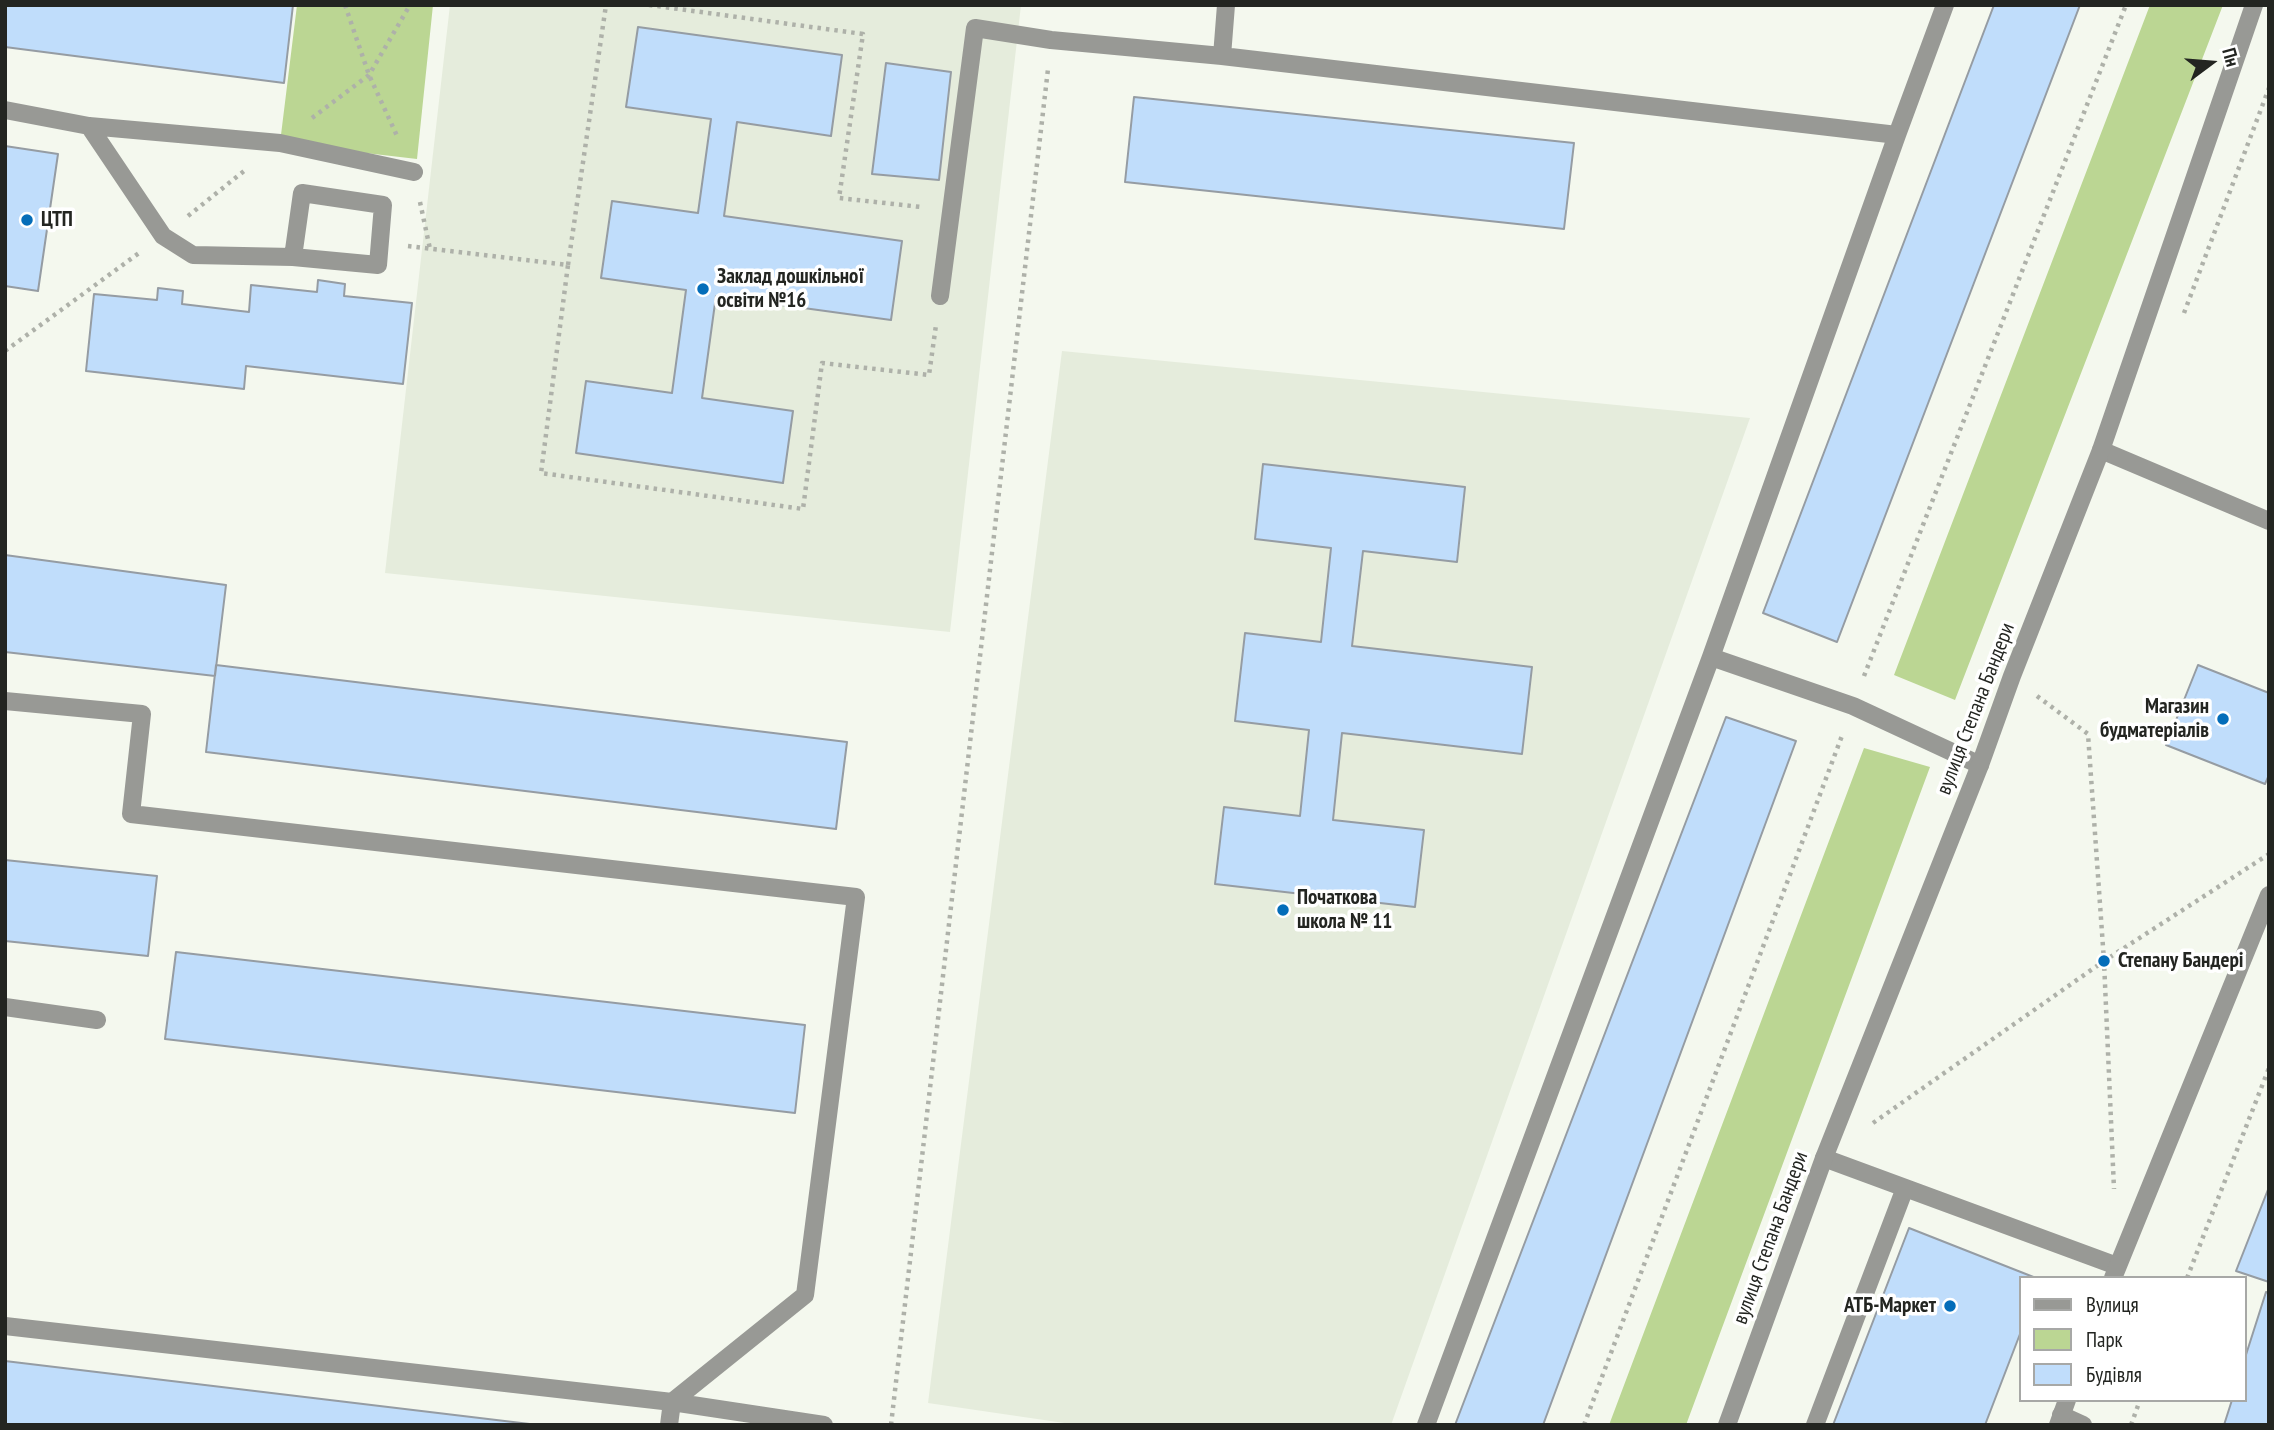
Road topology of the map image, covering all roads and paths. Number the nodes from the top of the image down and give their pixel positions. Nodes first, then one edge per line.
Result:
1 (345, 5) edge
2 (606, 5) edge
3 (649, 5) edge
4 (1226, 5) edge
5 (1945, 5) edge
6 (2254, 5) edge
7 (1052, 40) junction
8 (1222, 55) junction
9 (5, 110) edge
10 (89, 126) junction
11 (1896, 135) junction
12 (414, 172) junction
13 (951, 211) junction
14 (163, 236) junction
15 (293, 257) junction
16 (568, 265) junction
17 (940, 296) joint
18 (5, 351) edge
19 (2101, 450) junction
20 (2269, 521) edge
21 (1711, 657) junction
22 (2012, 676) junction
23 (5, 701) edge
24 (1980, 765) junction
25 (2269, 854) edge
26 (2269, 895) edge
27 (2104, 961) junction
28 (5, 1007) edge
29 (97, 1020) dead end
30 (2269, 1068) edge
31 (1869, 1126) dead end
32 (1824, 1158) junction
33 (1905, 1188) junction
34 (2114, 1197) dead end
35 (2115, 1272) edge
36 (2189, 1276) edge
37 (5, 1326) edge
38 (672, 1402) junction
39 (2139, 1402) edge
40 (2062, 1413) edge
41 (669, 1425) edge
42 (824, 1425) edge
43 (891, 1425) edge
44 (1426, 1425) edge
45 (1727, 1425) edge
46 (1815, 1425) edge
47 (2083, 1425) edge
48 (2130, 1425) edge

1 - 12 path
2 - 16 path
3 - 13 path
4 - 8 street
5 - 11 street
6 - 19 street, вулиця Степана Бандери
7 - 8 street
7 - 13 street
7 - 43 path
8 - 11 street
9 - 10 street
10 - 12 street
10 - 14 street
11 - 21 street
12 - 16 path
13 - 17 street
14 - 15 street
14 - 18 path
15 - 15 street
16 - 17 path
19 - 20 street
19 - 22 street, вулиця Степана Бандери
21 - 24 street
21 - 44 street
22 - 24 street, вулиця Степана Бандери
22 - 27 path
23 - 38 street
24 - 32 street, вулиця Степана Бандери
25 - 27 path
26 - 35 street
27 - 31 path
27 - 34 path
28 - 29 street
30 - 36 path
32 - 33 street
32 - 45 street, вулиця Степана Бандери
33 - 35 street
33 - 46 street
37 - 38 street
38 - 41 street
38 - 42 street
39 - 48 path
40 - 47 street

